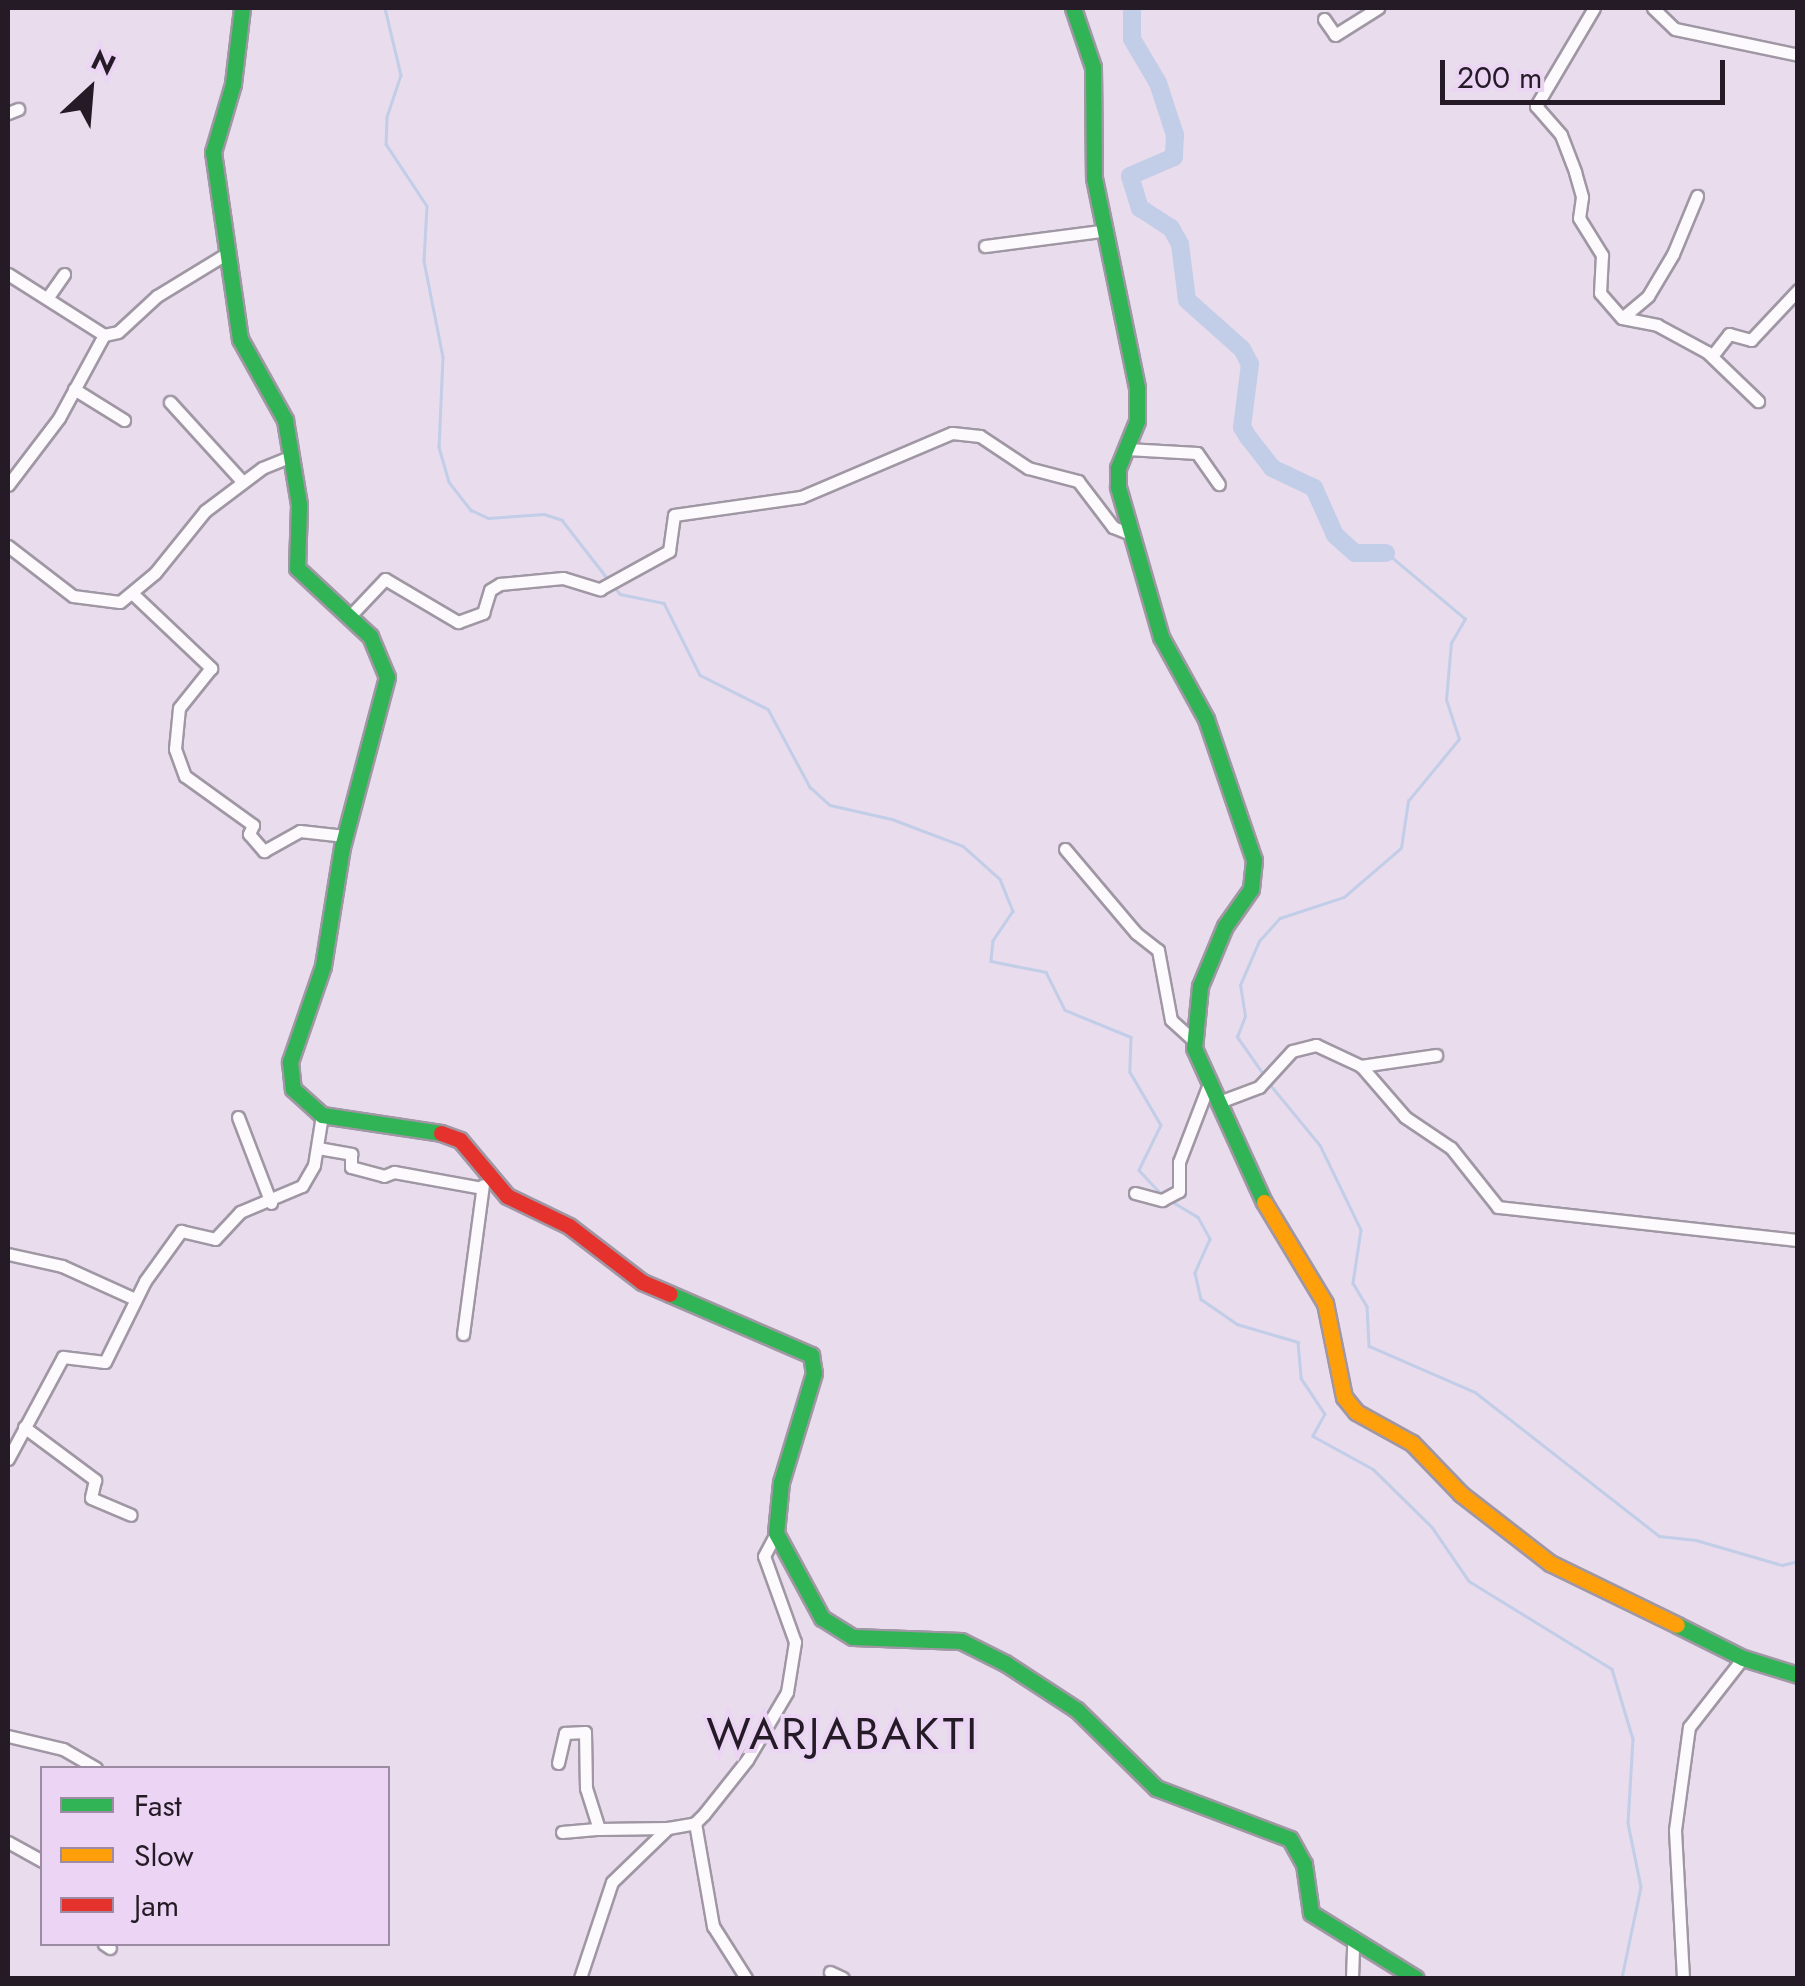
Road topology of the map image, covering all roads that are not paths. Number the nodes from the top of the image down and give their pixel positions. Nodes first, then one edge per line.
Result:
1 (242, 8) edge
2 (1073, 8) edge
3 (1378, 8) edge
4 (1594, 8) edge
5 (1653, 8) edge
6 (1324, 19) dead end
7 (1798, 55) edge
8 (1697, 196) dead end
9 (1101, 231) junction
10 (984, 246) dead end
11 (229, 252) junction
12 (64, 274) dead end
13 (8, 275) edge
14 (1798, 290) edge
15 (48, 297) junction
16 (1622, 318) junction
17 (104, 335) junction
18 (1712, 356) junction
19 (74, 389) junction
20 (1758, 400) dead end
21 (170, 402) dead end
22 (124, 420) dead end
23 (1127, 449) junction
24 (292, 456) junction
25 (242, 481) junction
26 (1219, 484) dead end
27 (8, 485) edge
28 (1133, 536) junction
29 (8, 546) edge
30 (133, 594) junction
31 (350, 616) junction
32 (345, 836) junction
33 (1065, 849) dead end
34 (1193, 1040) junction
35 (1436, 1054) dead end
36 (1361, 1066) junction
37 (1209, 1084) junction
38 (1219, 1102) junction
39 (322, 1115) junction
40 (238, 1118) dead end
41 (318, 1148) junction
42 (485, 1171) junction
43 (482, 1188) junction
44 (1136, 1193) dead end
45 (272, 1203) junction
46 (1798, 1240) edge
47 (8, 1254) edge
48 (135, 1300) junction
49 (463, 1334) dead end
50 (24, 1427) junction
51 (8, 1460) edge
52 (131, 1515) dead end
53 (776, 1533) junction
54 (1744, 1658) junction
55 (1798, 1675) edge
56 (8, 1736) edge
57 (558, 1763) dead end
58 (93, 1766) edge
59 (695, 1824) junction
60 (668, 1828) junction
61 (599, 1829) junction
62 (562, 1832) dead end
63 (8, 1842) edge
64 (40, 1859) edge
65 (1353, 1944) junction
66 (830, 1972) dead end
67 (580, 1978) edge
68 (746, 1978) edge
69 (843, 1978) edge
70 (1352, 1978) edge
71 (1416, 1978) edge
72 (1683, 1978) edge

1 - 11 street
2 - 9 street
3 - 6 street
4 - 16 street
5 - 7 street
8 - 16 street
9 - 10 street
9 - 23 street
11 - 17 street
11 - 24 street
12 - 15 street
13 - 15 street
14 - 18 street
15 - 17 street
16 - 18 street
17 - 19 street
18 - 20 street
19 - 22 street
19 - 27 street
21 - 25 street
23 - 26 street
23 - 28 street
24 - 25 street
24 - 31 street
25 - 30 street
28 - 31 street
28 - 34 street
29 - 30 street
30 - 32 street
31 - 32 street
32 - 39 street
33 - 34 street
34 - 37 street
35 - 36 street
36 - 38 street
36 - 46 street
37 - 38 street
37 - 44 street
38 - 54 street
39 - 41 street
39 - 42 street
40 - 45 street
41 - 43 street
41 - 45 street
42 - 43 street
42 - 53 street
43 - 49 street
45 - 48 street
47 - 48 street
48 - 50 street
50 - 51 street
50 - 52 street
53 - 59 street
53 - 65 street
54 - 55 street
54 - 72 street
56 - 58 street
57 - 61 street
59 - 60 street
59 - 68 street
60 - 61 street
60 - 67 street
61 - 62 street
63 - 64 street
65 - 70 street
65 - 71 street
66 - 69 street

